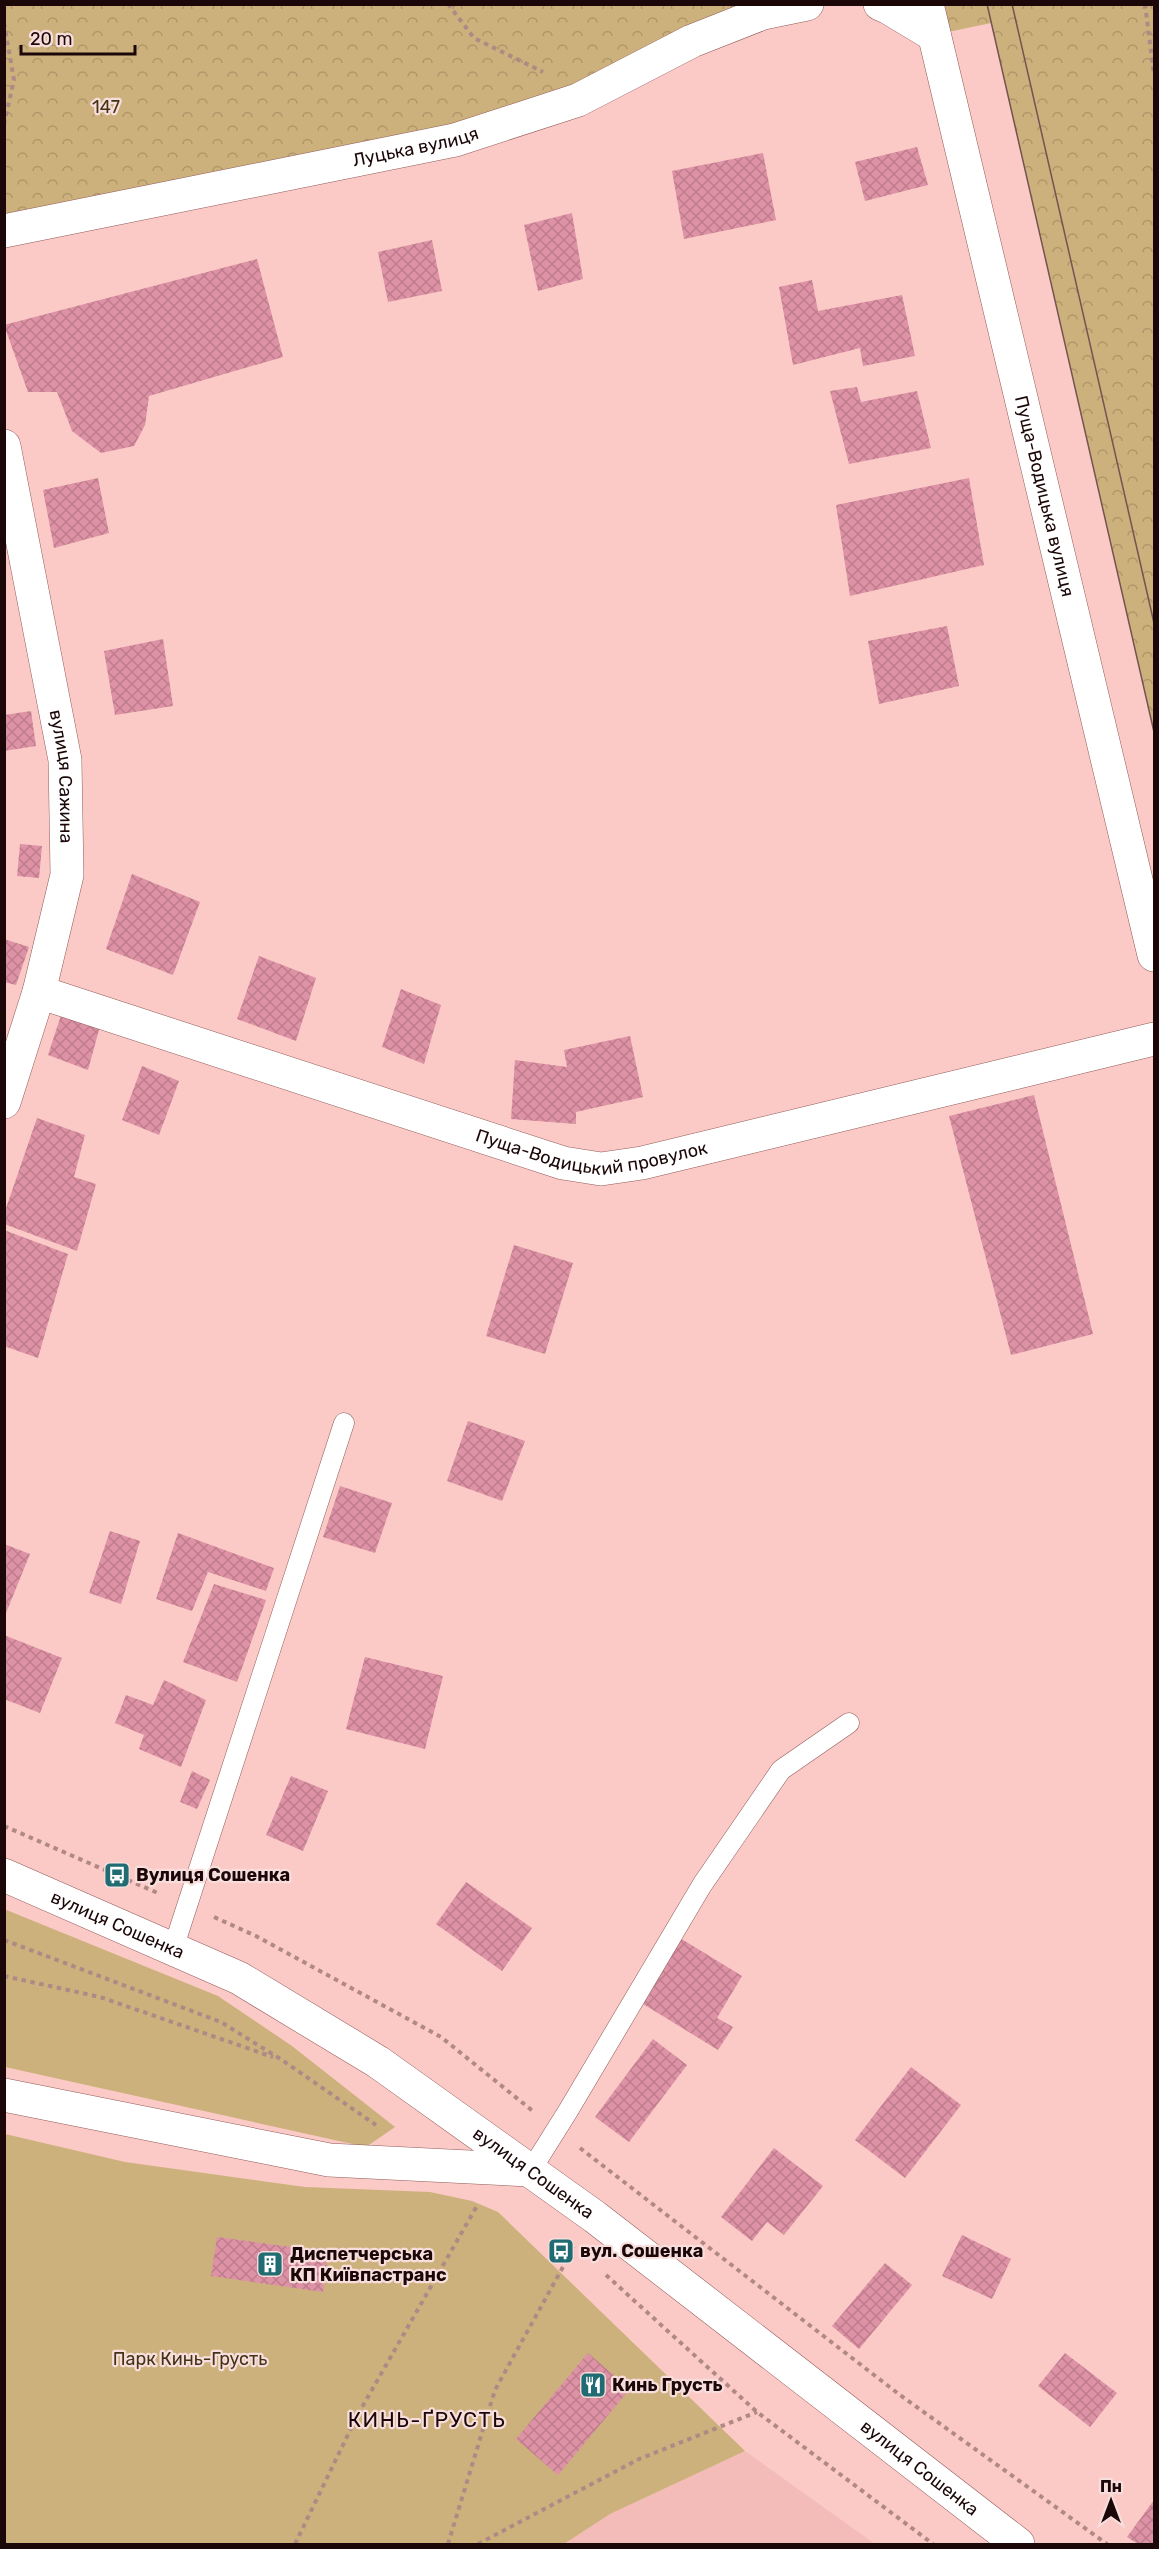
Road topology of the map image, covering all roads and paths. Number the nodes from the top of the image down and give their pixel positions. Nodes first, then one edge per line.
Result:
1 (448, 4) edge
2 (807, 4) edge
3 (880, 4) edge
4 (1145, 4) edge
5 (930, 20) edge
6 (4, 23) edge
7 (1155, 75) edge
8 (551, 76) dead end
9 (4, 124) edge
10 (4, 231) edge
11 (4, 446) edge
12 (1155, 955) edge
13 (39, 992) junction
14 (1155, 1039) edge
15 (4, 1102) edge
16 (344, 1423) dead end
17 (849, 1724) dead end
18 (4, 1875) edge
19 (4, 1940) edge
20 (172, 1949) junction
21 (4, 1976) edge
22 (282, 2060) junction
23 (4, 2095) edge
24 (379, 2127) dead end
25 (531, 2170) junction
26 (482, 2196) dead end
27 (566, 2240) dead end
28 (574, 2246) junction
29 (583, 2254) dead end
30 (600, 2270) dead end
31 (757, 2412) junction
32 (1101, 2540) dead end
33 (295, 2544) edge
34 (448, 2544) edge
35 (478, 2544) edge
36 (933, 2544) edge
37 (1018, 2544) edge
38 (1107, 2544) edge

1 - 8 path
2 - 10 street, Луцька вулиця
3 - 5 street
4 - 7 path
5 - 12 street, Пуща-Водицька вулиця
6 - 9 path
11 - 13 street, вулиця Сажина
13 - 14 street, Пуща-Водицький провулок
13 - 15 street, вулиця Сажина
16 - 20 lane
17 - 25 lane
18 - 20 street, вулиця Сошенка
19 - 22 path
20 - 25 street, вулиця Сошенка
21 - 22 path
22 - 24 path
23 - 25 street
25 - 37 street, вулиця Сошенка
26 - 33 path
27 - 28 path
28 - 29 path
28 - 34 path
30 - 31 path
31 - 35 path
31 - 36 path
32 - 38 path

